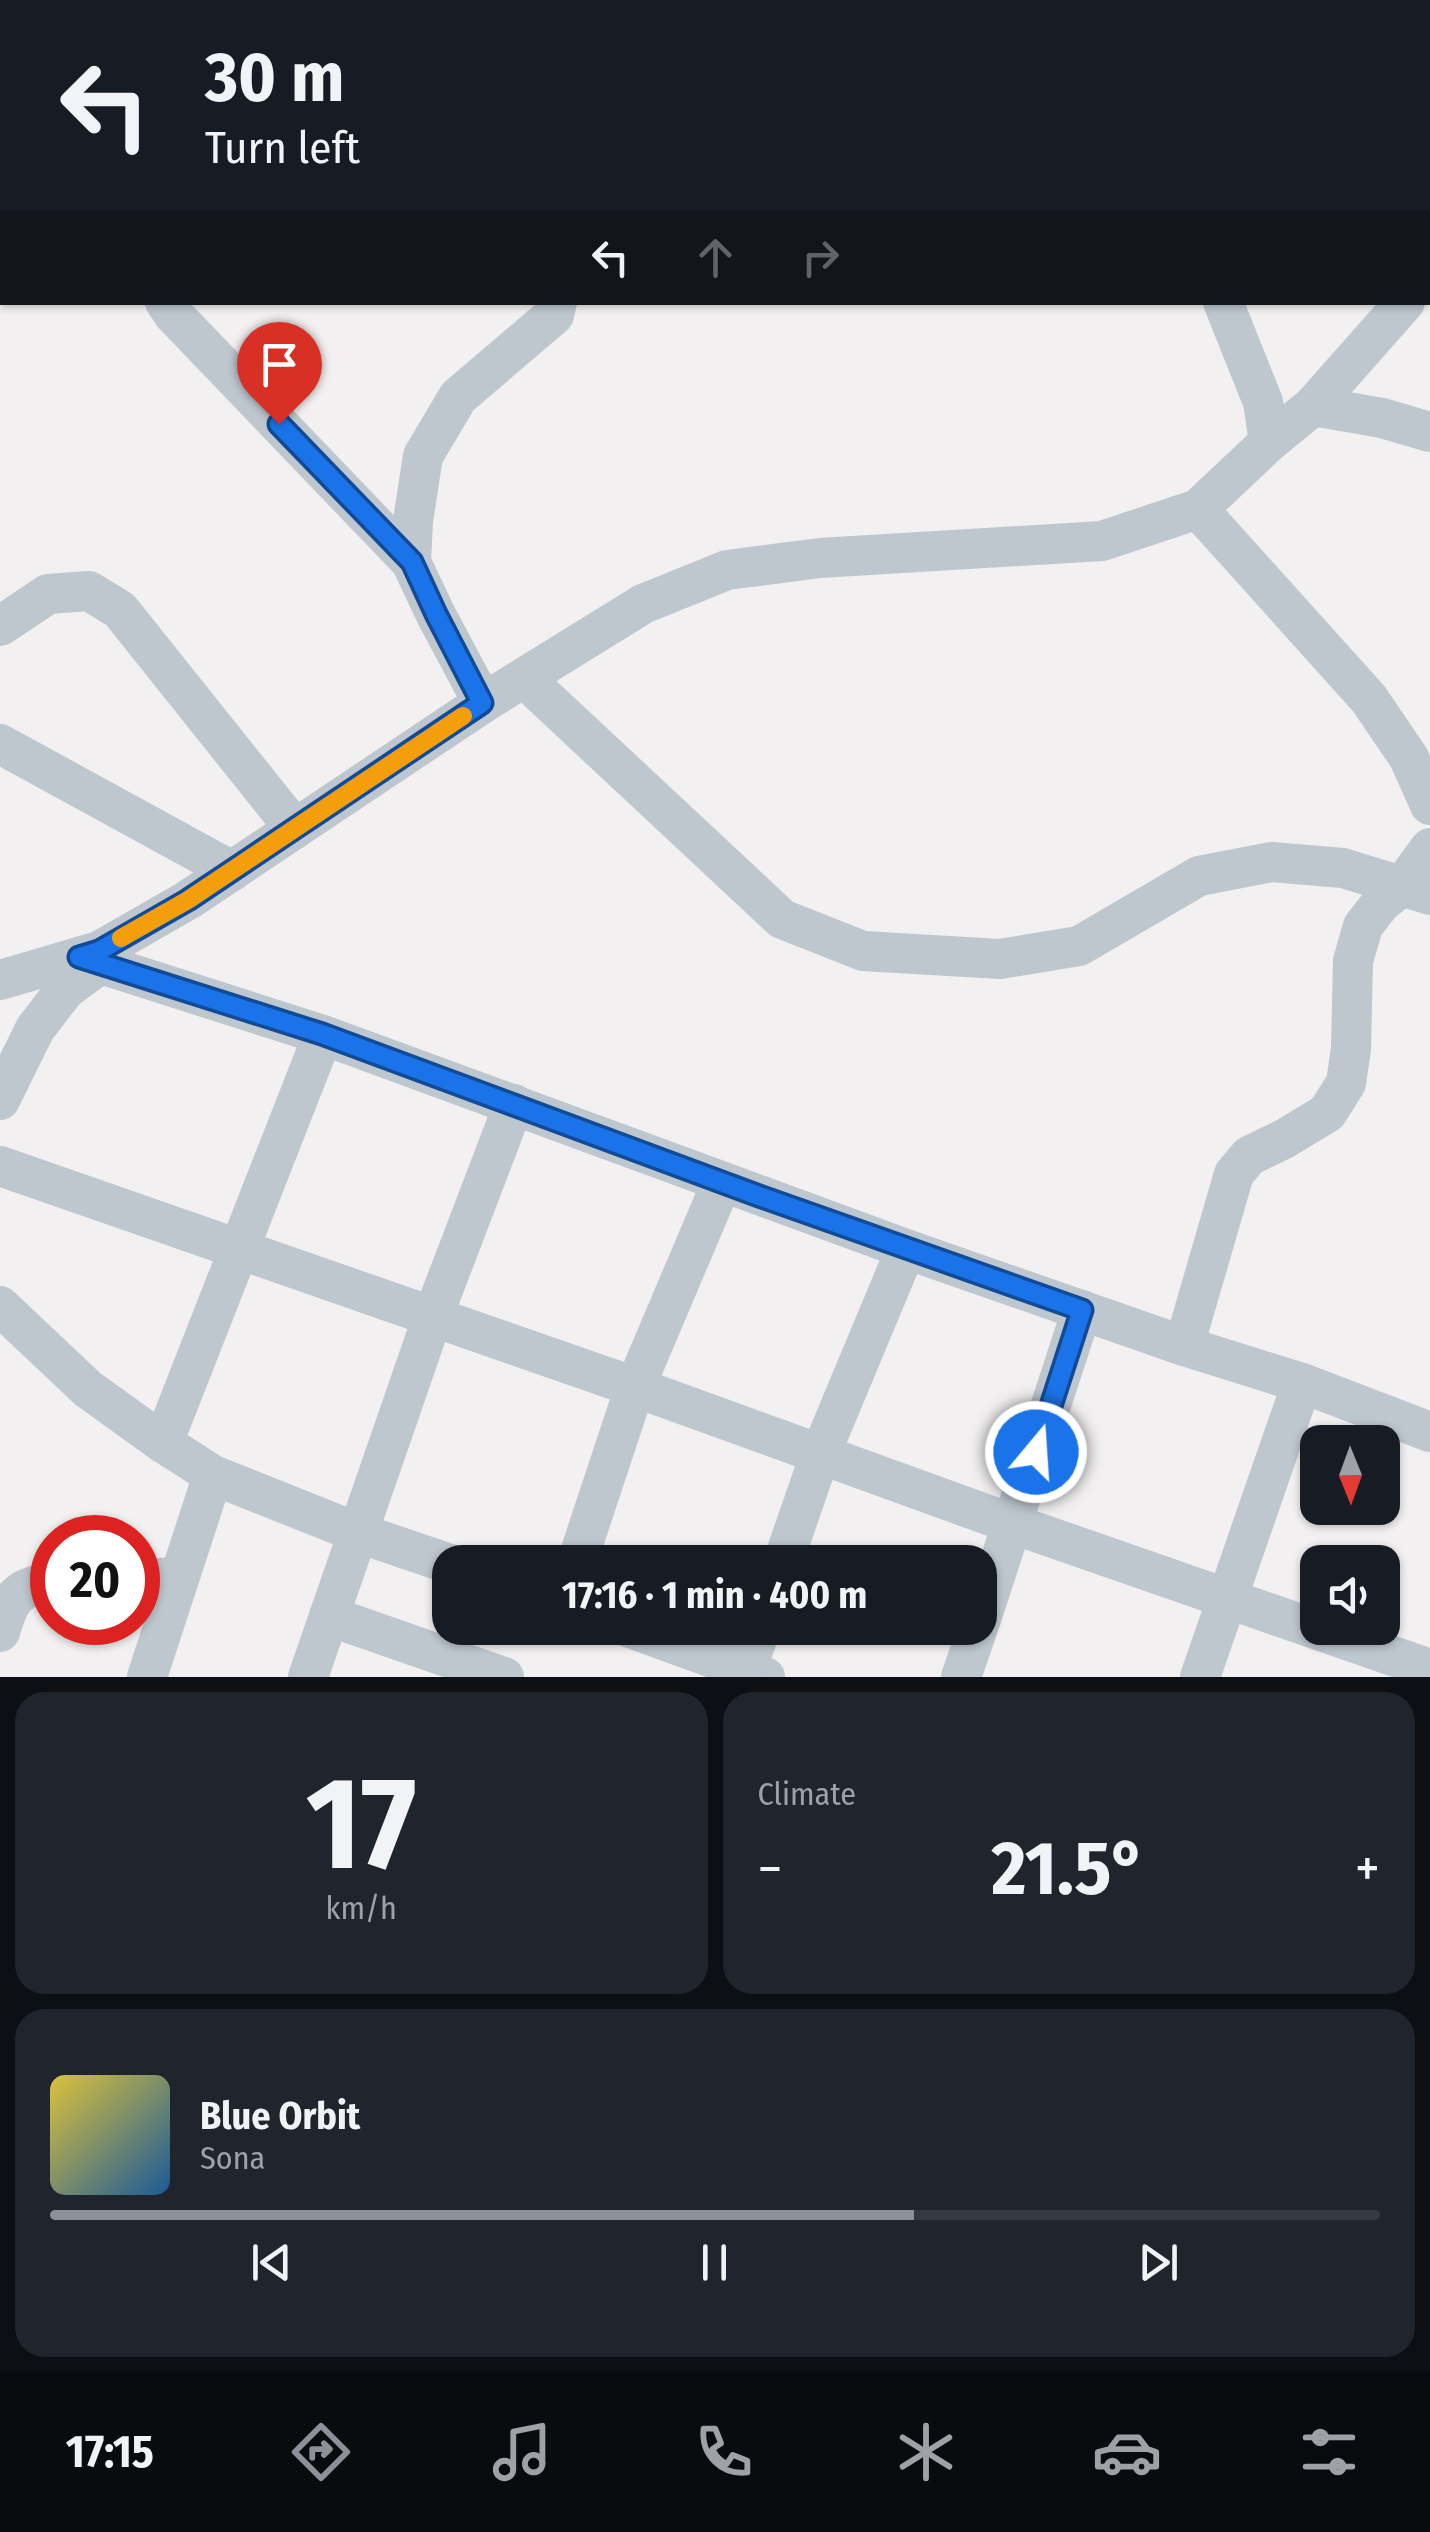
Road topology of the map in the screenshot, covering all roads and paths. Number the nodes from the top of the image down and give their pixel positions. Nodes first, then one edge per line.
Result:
1 (167, 305) edge
2 (556, 305) edge
3 (1224, 305) edge
4 (1402, 305) edge
5 (1313, 406) junction
6 (1430, 432) edge
7 (1270, 442) junction
8 (1198, 508) junction
9 (412, 562) junction
10 (0, 626) edge
11 (524, 678) junction
12 (482, 703) junction
13 (0, 744) edge
14 (1430, 805) edge
15 (295, 829) junction
16 (1430, 848) edge
17 (232, 871) junction
18 (1416, 890) edge
19 (90, 960) junction
20 (0, 980) edge
21 (322, 1034) junction
22 (0, 1100) edge
23 (514, 1104) junction
24 (0, 1166) edge
25 (722, 1182) junction
26 (239, 1249) junction
27 (906, 1249) junction
28 (0, 1306) edge
29 (1082, 1310) junction
30 (433, 1316) junction
31 (1184, 1346) junction
32 (1302, 1383) junction
33 (635, 1387) junction
34 (1430, 1432) edge
35 (163, 1443) junction
36 (820, 1455) junction
37 (213, 1475) junction
38 (1013, 1524) junction
39 (356, 1532) junction
40 (584, 1545) edge
41 (789, 1545) edge
42 (432, 1558) edge
43 (997, 1572) edge
44 (180, 1577) junction
45 (160, 1578) edge
46 (30, 1587) edge
47 (1228, 1599) junction
48 (330, 1616) junction
49 (0, 1632) edge
50 (677, 1645) edge
51 (759, 1645) edge
52 (972, 1645) edge
53 (1427, 1668) edge
54 (756, 1674) edge
55 (147, 1677) edge
56 (308, 1677) edge
57 (504, 1677) edge
58 (962, 1677) edge
59 (1200, 1677) edge

1 - 9 lane
2 - 9 lane
3 - 7 lane
4 - 5 lane
5 - 6 lane
5 - 7 lane
7 - 8 lane
8 - 11 lane
8 - 14 lane
9 - 12 lane
10 - 15 lane
11 - 12 lane
11 - 18 lane
12 - 15 lane
13 - 17 lane
15 - 17 lane
16 - 18 lane
17 - 19 lane
18 - 31 lane
19 - 20 lane
19 - 21 lane
19 - 22 lane
21 - 23 lane
21 - 26 lane
23 - 25 lane
23 - 30 lane
24 - 26 lane
25 - 27 lane
25 - 33 lane
26 - 30 lane
26 - 35 lane
27 - 29 lane
27 - 36 lane
28 - 35 lane
29 - 31 lane
29 - 38 lane
30 - 33 lane
30 - 39 lane
31 - 32 lane
32 - 34 lane
32 - 47 lane
33 - 36 lane
33 - 40 lane
35 - 37 lane
36 - 38 lane
36 - 41 lane
37 - 39 lane
37 - 44 lane
38 - 43 lane
38 - 47 lane
39 - 42 lane
39 - 48 lane
44 - 45 lane
44 - 55 lane
46 - 49 lane
47 - 53 lane
47 - 59 lane
48 - 56 lane
48 - 57 lane
50 - 54 lane
51 - 54 lane
52 - 58 lane

